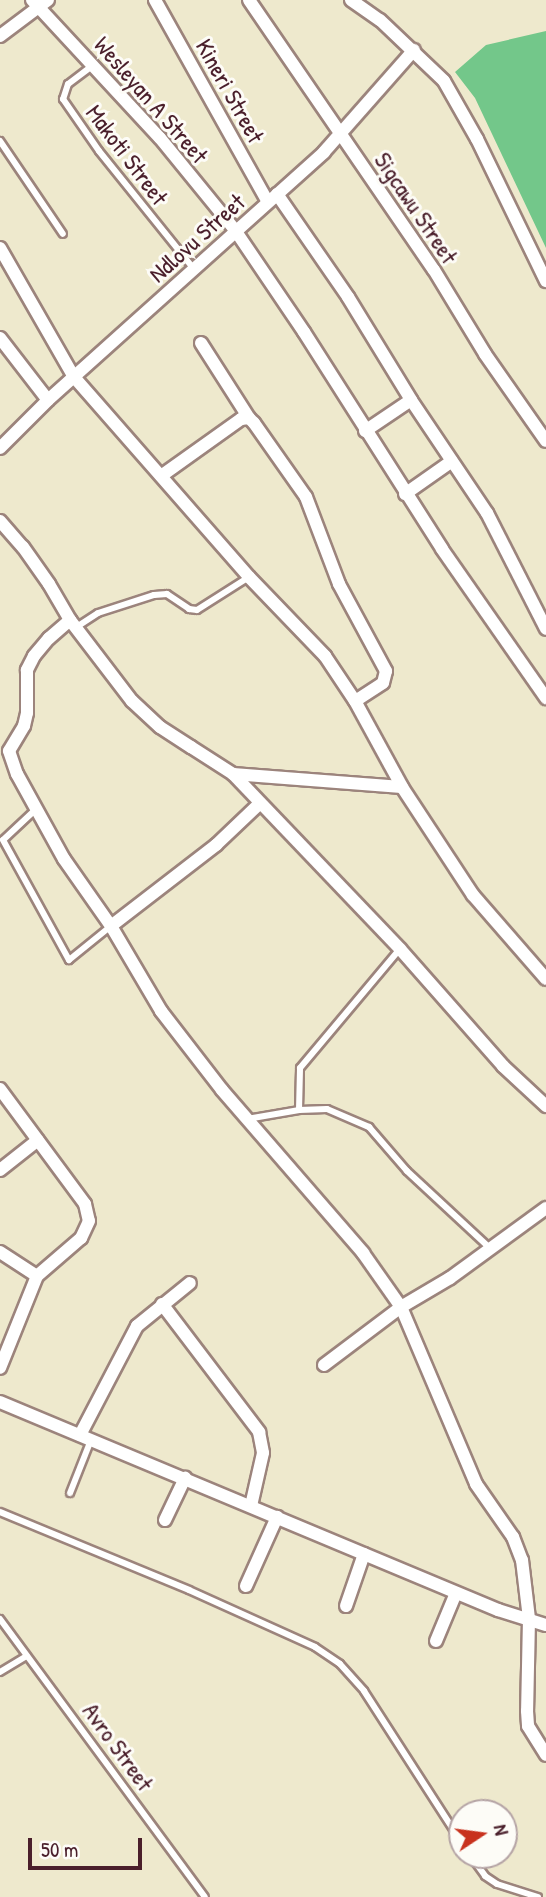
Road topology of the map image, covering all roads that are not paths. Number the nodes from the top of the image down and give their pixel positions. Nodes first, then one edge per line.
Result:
1 (155, 0) edge
2 (249, 0) edge
3 (351, 0) edge
4 (40, 2) edge
5 (0, 36) edge
6 (414, 50) junction
7 (93, 65) junction
8 (341, 134) junction
9 (0, 141) edge
10 (273, 198) junction
11 (235, 230) junction
12 (63, 233) dead end
13 (0, 248) edge
14 (195, 270) junction
15 (546, 281) edge
16 (0, 338) edge
17 (201, 344) dead end
18 (74, 377) junction
19 (48, 400) junction
20 (411, 400) junction
21 (249, 418) junction
22 (0, 428) edge
23 (365, 431) junction
24 (10, 438) junction
25 (546, 441) edge
26 (0, 448) edge
27 (452, 461) junction
28 (160, 476) junction
29 (405, 494) junction
30 (0, 521) edge
31 (249, 576) junction
32 (72, 624) junction
33 (546, 629) edge
34 (546, 698) edge
35 (355, 701) junction
36 (233, 774) junction
37 (402, 787) junction
38 (259, 804) junction
39 (34, 811) junction
40 (111, 926) junction
41 (400, 949) junction
42 (546, 979) edge
43 (0, 1089) edge
44 (546, 1106) edge
45 (299, 1110) junction
46 (246, 1119) junction
47 (38, 1140) junction
48 (0, 1170) edge
49 (546, 1208) edge
50 (490, 1248) junction
51 (0, 1252) edge
52 (37, 1276) junction
53 (190, 1283) dead end
54 (162, 1304) junction
55 (401, 1307) junction
56 (324, 1365) dead end
57 (0, 1368) edge
58 (0, 1402) edge
59 (86, 1438) junction
60 (185, 1478) junction
61 (70, 1493) dead end
62 (251, 1506) junction
63 (0, 1511) edge
64 (277, 1517) junction
65 (165, 1520) dead end
66 (364, 1554) junction
67 (246, 1586) dead end
68 (456, 1592) junction
69 (346, 1606) dead end
70 (0, 1619) edge
71 (529, 1619) junction
72 (546, 1625) edge
73 (436, 1641) dead end
74 (27, 1656) junction
75 (0, 1672) edge
76 (546, 1755) edge
77 (448, 1821) edge
78 (480, 1869) edge
79 (205, 1897) edge
80 (538, 1897) edge

1 - 10 street, Kineri Street
2 - 8 street, Sigcawu Street
3 - 6 street
4 - 5 street
4 - 7 street, Wesleyan A Street
6 - 8 street, Ndlovu Street
6 - 15 street
7 - 11 street, Wesleyan A Street
7 - 14 lane, Makoti Street
8 - 10 street, Ndlovu Street
8 - 25 street, Sigcawu Street
9 - 12 lane
10 - 11 street, Ndlovu Street
10 - 20 street, Kineri Street
11 - 14 street, Ndlovu Street
11 - 23 street, Wesleyan A Street
13 - 18 street
14 - 18 street, Ndlovu Street
16 - 19 street
17 - 21 street
18 - 19 street, Ndlovu Street
18 - 28 street
19 - 24 street, Ndlovu Street
20 - 23 street
20 - 27 street, Kineri Street
21 - 28 street
21 - 35 street
22 - 24 street
23 - 29 street, Wesleyan A Street
24 - 26 street, Ndlovu Street
27 - 29 street
27 - 33 street, Kineri Street
28 - 31 street
29 - 34 street, Wesleyan A Street
30 - 32 street
31 - 32 lane
31 - 35 street
32 - 36 street
32 - 39 street
35 - 37 street
36 - 37 street
36 - 38 street
37 - 42 street
38 - 40 street
38 - 41 street
39 - 40 street
39 - 40 lane
40 - 46 street
41 - 44 street
41 - 45 lane
43 - 47 street
45 - 46 lane
45 - 50 lane
46 - 55 street
47 - 48 street
47 - 52 street
49 - 50 street
50 - 55 street
51 - 52 street
52 - 57 street
53 - 54 street
54 - 59 street
54 - 62 street
55 - 56 street
55 - 71 street
58 - 59 street
59 - 60 street
59 - 61 lane
60 - 62 street
60 - 65 street
62 - 64 street
63 - 77 lane
64 - 66 street
64 - 67 street
66 - 68 street
66 - 69 street
68 - 71 street
68 - 73 street
70 - 74 lane, Avro Street
71 - 72 street
71 - 76 street
74 - 75 lane
74 - 79 lane, Avro Street
78 - 80 lane

